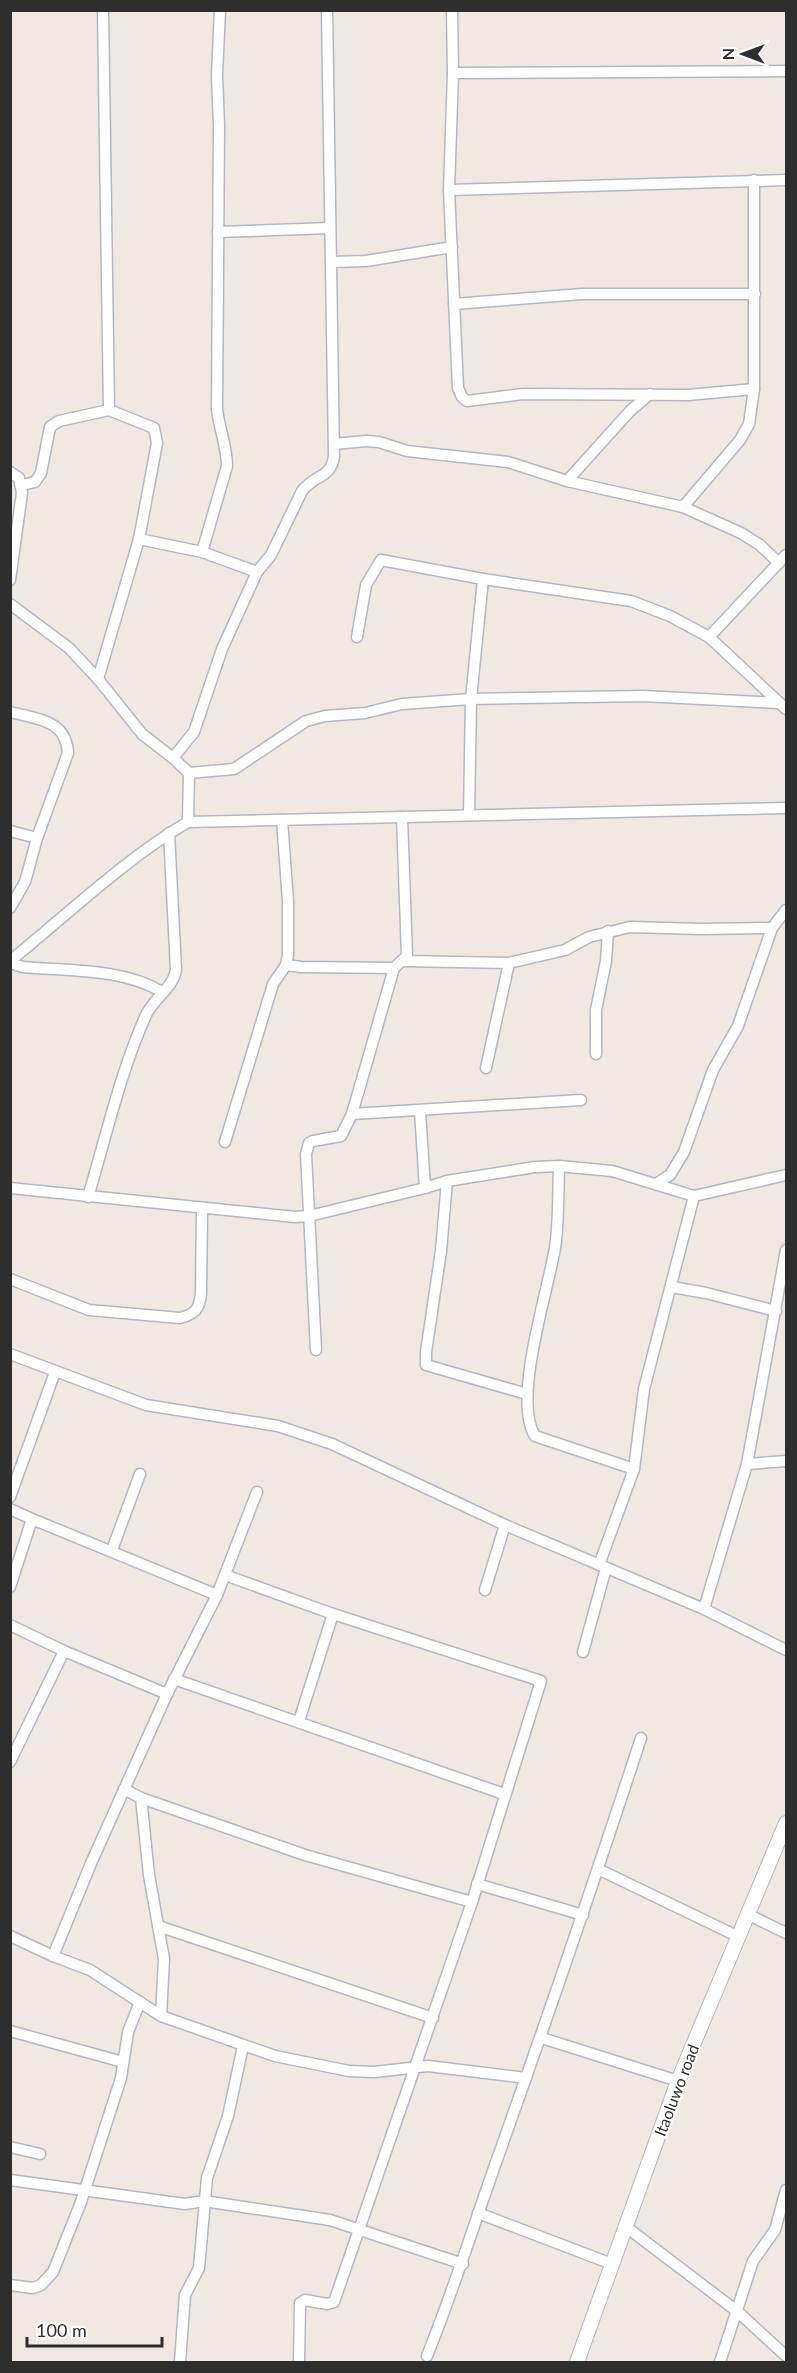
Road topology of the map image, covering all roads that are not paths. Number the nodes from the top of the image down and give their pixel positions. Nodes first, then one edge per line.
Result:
1 (103, 10) edge
2 (220, 10) edge
3 (327, 10) edge
4 (452, 10) edge
5 (786, 70) edge
6 (453, 74) junction
7 (754, 180) junction
8 (786, 180) edge
9 (449, 190) junction
10 (330, 228) junction
11 (218, 232) junction
12 (452, 247) junction
13 (331, 262) junction
14 (755, 294) junction
15 (454, 304) junction
16 (754, 389) junction
17 (650, 394) junction
18 (109, 410) junction
19 (334, 444) junction
20 (10, 472) edge
21 (567, 481) junction
22 (22, 485) junction
23 (683, 507) junction
24 (139, 539) junction
25 (202, 552) junction
26 (783, 559) edge
27 (257, 572) junction
28 (483, 579) junction
29 (10, 580) edge
30 (10, 604) edge
31 (357, 637) dead end
32 (709, 637) junction
33 (98, 679) junction
34 (471, 699) junction
35 (783, 706) edge
36 (10, 712) edge
37 (173, 758) junction
38 (189, 773) junction
39 (786, 808) edge
40 (469, 816) junction
41 (402, 817) junction
42 (282, 820) junction
43 (188, 822) junction
44 (10, 831) edge
45 (168, 833) junction
46 (37, 838) junction
47 (10, 908) edge
48 (786, 910) edge
49 (772, 928) junction
50 (608, 931) junction
51 (404, 961) junction
52 (10, 962) edge
53 (510, 963) junction
54 (286, 965) junction
55 (394, 968) junction
56 (162, 992) junction
57 (596, 1054) dead end
58 (486, 1068) dead end
59 (581, 1100) dead end
60 (420, 1111) junction
61 (352, 1114) junction
62 (225, 1142) dead end
63 (559, 1166) junction
64 (786, 1174) edge
65 (447, 1180) junction
66 (656, 1184) junction
67 (10, 1188) edge
68 (425, 1188) junction
69 (694, 1196) junction
70 (88, 1197) junction
71 (202, 1209) junction
72 (309, 1216) junction
73 (786, 1250) edge
74 (10, 1279) edge
75 (672, 1287) junction
76 (776, 1311) junction
77 (316, 1350) dead end
78 (10, 1354) edge
79 (56, 1372) junction
80 (527, 1394) junction
81 (786, 1461) edge
82 (747, 1464) junction
83 (634, 1469) junction
84 (140, 1474) dead end
85 (257, 1492) dead end
86 (10, 1497) edge
87 (10, 1509) edge
88 (32, 1519) junction
89 (505, 1525) junction
90 (112, 1550) junction
91 (603, 1567) junction
92 (225, 1575) junction
93 (10, 1587) edge
94 (485, 1590) dead end
95 (217, 1595) junction
96 (704, 1609) junction
97 (333, 1614) junction
98 (10, 1625) edge
99 (786, 1650) edge
100 (64, 1651) junction
101 (583, 1652) dead end
102 (174, 1679) junction
103 (167, 1694) junction
104 (299, 1721) junction
105 (641, 1737) dead end
106 (10, 1762) edge
107 (124, 1789) junction
108 (504, 1794) junction
109 (141, 1798) junction
110 (786, 1823) edge
111 (598, 1869) junction
112 (477, 1884) junction
113 (472, 1902) junction
114 (583, 1915) junction
115 (749, 1915) junction
116 (158, 1926) junction
117 (786, 1933) edge
118 (10, 1936) edge
119 (739, 1937) junction
120 (53, 1956) junction
121 (140, 2002) junction
122 (161, 2016) junction
123 (433, 2018) junction
124 (10, 2031) edge
125 (542, 2038) junction
126 (243, 2046) junction
127 (123, 2062) junction
128 (416, 2067) junction
129 (526, 2078) junction
130 (678, 2081) junction
131 (10, 2147) edge
132 (40, 2154) dead end
133 (10, 2180) edge
134 (84, 2190) junction
135 (786, 2190) edge
136 (204, 2201) junction
137 (478, 2213) junction
138 (625, 2226) junction
139 (359, 2231) junction
140 (463, 2264) junction
141 (612, 2264) junction
142 (10, 2284) edge
143 (738, 2312) junction
144 (428, 2356) dead end
145 (786, 2356) edge
146 (180, 2362) edge
147 (299, 2362) edge
148 (577, 2362) edge
149 (720, 2362) edge

1 - 18 street
2 - 11 street
3 - 10 street
4 - 6 street
5 - 6 street
6 - 9 street
7 - 8 street
7 - 9 street
7 - 14 street
9 - 12 street
10 - 11 street
10 - 13 street
11 - 25 street
12 - 13 street
12 - 15 street
13 - 19 street
14 - 15 street
14 - 16 street
15 - 17 street
16 - 17 street
16 - 23 street
17 - 21 street
18 - 22 street
18 - 24 street
19 - 21 street
19 - 27 street
20 - 22 street
21 - 23 street
22 - 29 street
23 - 26 street
24 - 25 street
24 - 33 street
25 - 27 street
26 - 32 street
27 - 37 street
28 - 31 street
28 - 32 street
28 - 34 street
30 - 33 street
32 - 35 street
33 - 37 street
34 - 35 street
34 - 38 street
34 - 40 street
36 - 46 street
37 - 38 street
38 - 43 street
39 - 40 street
40 - 41 street
41 - 42 street
41 - 51 street
42 - 43 street
42 - 54 street
43 - 45 street
44 - 46 street
45 - 52 street
45 - 56 street
46 - 47 street
48 - 49 street
49 - 50 street
49 - 66 street
50 - 53 street
50 - 57 street
51 - 53 street
51 - 55 street
52 - 56 street
53 - 58 street
54 - 55 street
54 - 62 street
55 - 61 street
56 - 70 street
59 - 60 street
60 - 61 street
60 - 68 street
61 - 72 street
63 - 65 street
63 - 66 street
63 - 80 street
64 - 69 street
65 - 68 street
65 - 80 street
66 - 69 street
67 - 70 street
68 - 72 street
69 - 75 street
70 - 71 street
71 - 72 street
71 - 74 street
72 - 77 street
73 - 76 street
75 - 76 street
75 - 83 street
76 - 82 street
78 - 79 street
79 - 86 street
79 - 89 street
80 - 83 street
81 - 82 street
82 - 96 street
83 - 91 street
84 - 90 street
85 - 92 street
87 - 88 street
88 - 90 street
88 - 93 street
89 - 91 street
89 - 94 street
90 - 95 street
91 - 96 street
91 - 101 street
92 - 95 street
92 - 97 street
95 - 102 street
96 - 99 street
97 - 104 street
97 - 108 street
98 - 100 street
100 - 103 street
100 - 106 street
102 - 103 street
102 - 104 street
103 - 107 street
104 - 108 street
105 - 111 street
107 - 109 street
107 - 120 street
108 - 112 street
109 - 113 street
109 - 116 street
110 - 115 street, Itaoluwo road
111 - 114 street
111 - 119 street
112 - 113 street
112 - 114 street
113 - 123 street
114 - 125 street
115 - 117 street
115 - 119 street, Itaoluwo road
116 - 122 street
116 - 123 street
118 - 120 street
119 - 130 street, Itaoluwo road
120 - 121 street
121 - 122 street
121 - 127 street
122 - 126 street
123 - 128 street
124 - 127 street
125 - 129 street
125 - 130 street
126 - 128 street
126 - 136 street
127 - 134 street
128 - 129 street
128 - 139 street
129 - 137 street
130 - 138 street, Itaoluwo road
131 - 132 street
133 - 134 street
134 - 136 street
134 - 142 street
135 - 143 street
136 - 139 street
136 - 146 street
137 - 140 street
137 - 141 street
138 - 141 street, Itaoluwo road
138 - 143 street
139 - 140 street
139 - 147 street
140 - 144 street
141 - 148 street, Itaoluwo road
143 - 145 street
143 - 149 street

